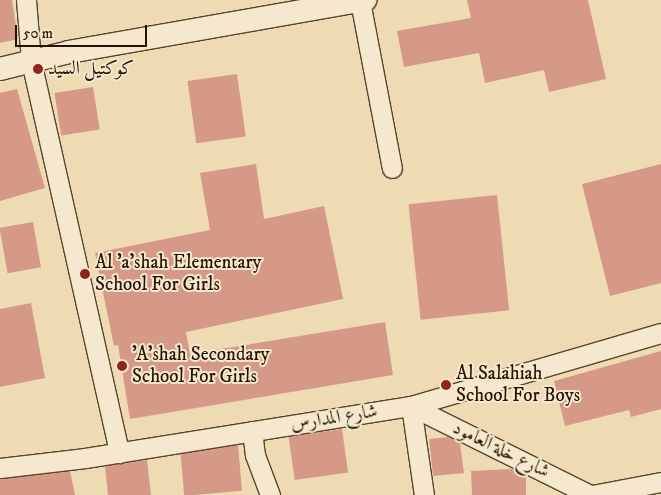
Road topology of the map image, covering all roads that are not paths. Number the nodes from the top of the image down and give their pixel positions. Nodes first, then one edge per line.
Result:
1 (26, 0) edge
2 (362, 0) edge
3 (31, 61) junction
4 (0, 69) edge
5 (392, 168) dead end
6 (661, 333) edge
7 (411, 406) junction
8 (252, 431) junction
9 (119, 453) junction
10 (0, 468) edge
11 (661, 482) edge
12 (270, 495) edge
13 (424, 495) edge
14 (591, 495) edge

1 - 3 street
2 - 3 street
2 - 5 street
3 - 4 street
3 - 9 street
6 - 7 street, شارع المدارس
7 - 8 street, شارع المدارس
7 - 13 street
7 - 14 street, شارع خلة العامود
8 - 9 street, شارع المدارس
8 - 12 street
9 - 10 street, شارع المدارس
11 - 14 street

